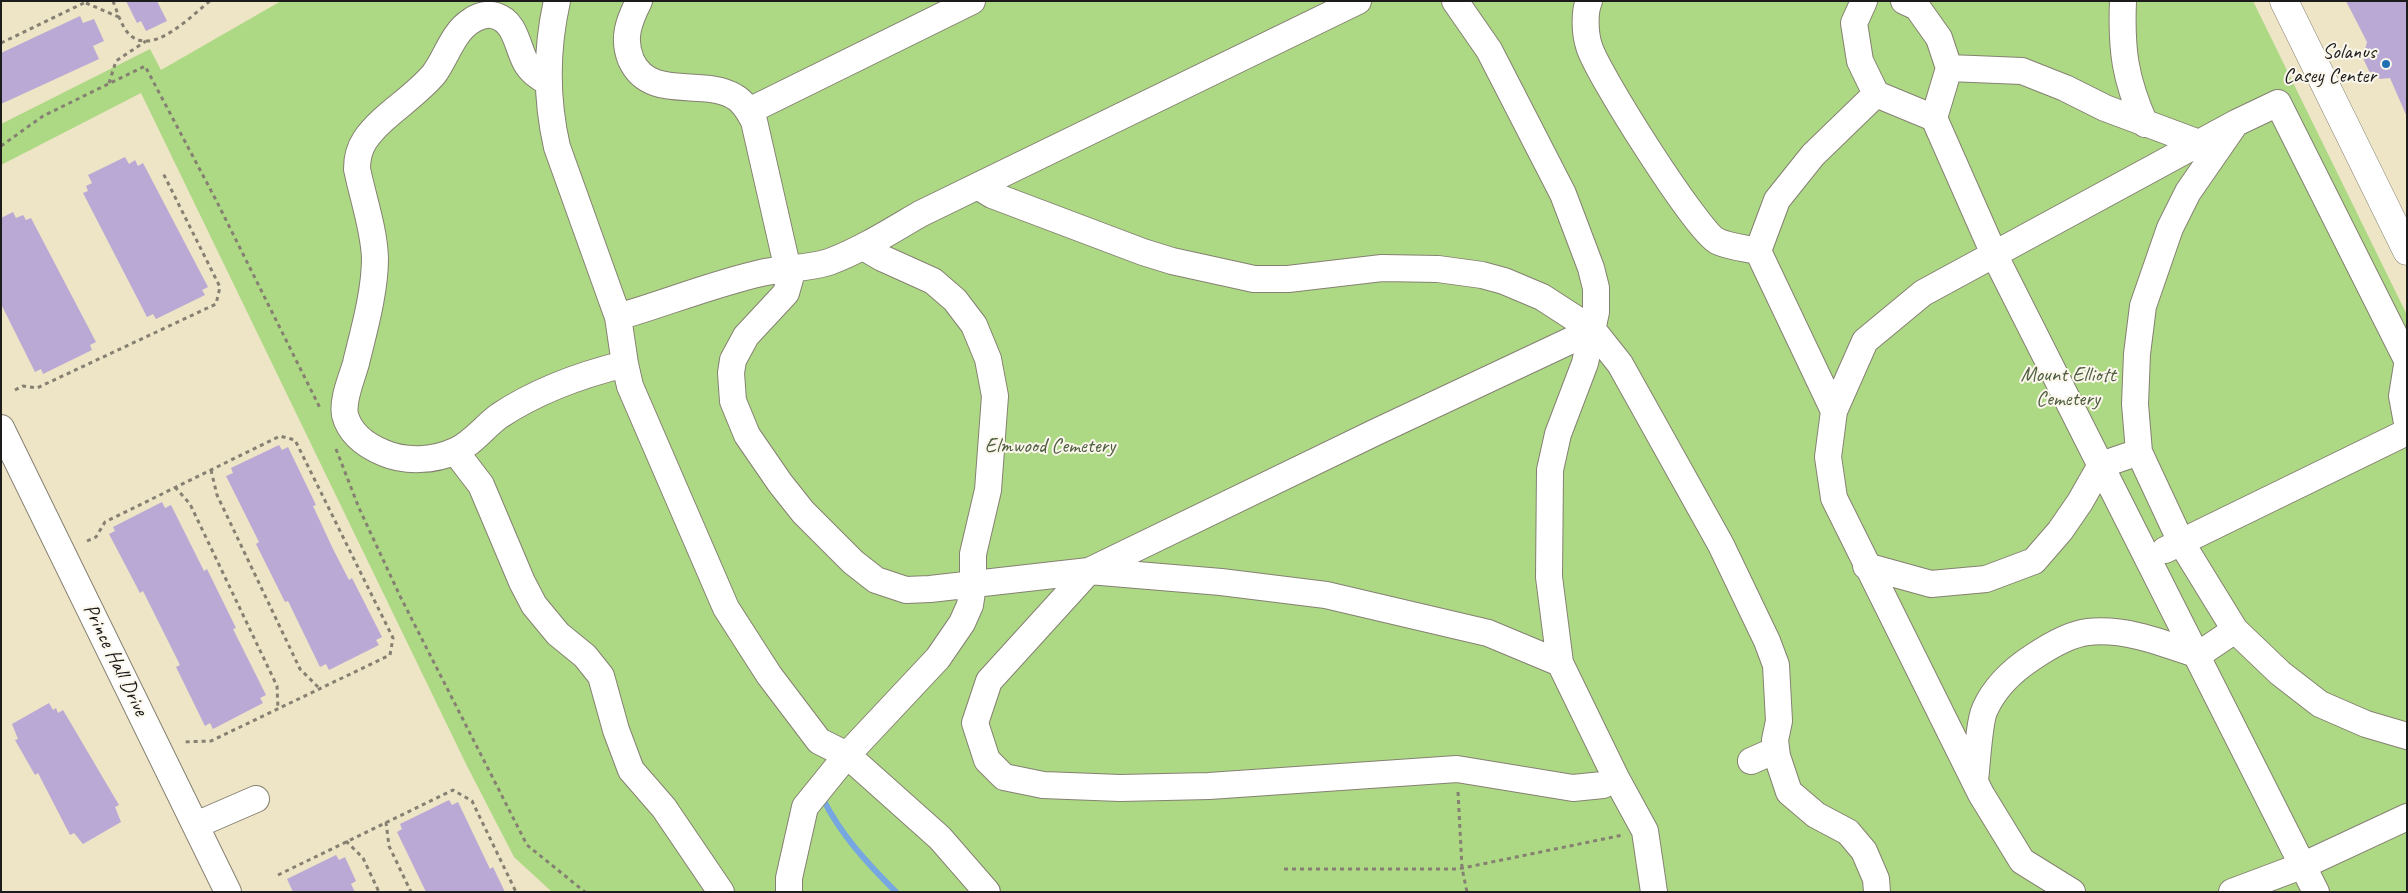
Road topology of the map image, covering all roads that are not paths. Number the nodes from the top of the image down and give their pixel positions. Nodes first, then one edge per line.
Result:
1 (557, 1) edge
2 (639, 1) edge
3 (972, 1) edge
4 (1358, 1) edge
5 (1455, 1) edge
6 (1589, 1) edge
7 (1864, 1) edge
8 (1904, 1) edge
9 (2124, 1) edge
10 (2284, 1) edge
11 (1949, 68) junction
12 (549, 83) junction
13 (1876, 94) junction
14 (749, 111) junction
15 (1934, 118) junction
16 (2236, 123) junction
17 (2145, 124) junction
18 (2199, 143) junction
19 (979, 187) junction
20 (866, 245) junction
21 (2407, 251) edge
22 (1758, 252) junction
23 (1994, 254) junction
24 (788, 269) junction
25 (618, 317) junction
26 (1593, 330) junction
27 (2407, 360) edge
28 (625, 364) junction
29 (2407, 365) edge
30 (1834, 412) junction
31 (2407, 423) edge
32 (1, 428) edge
33 (2407, 432) edge
34 (455, 451) junction
35 (2139, 452) junction
36 (2101, 465) junction
37 (2181, 542) junction
38 (2150, 558) junction
39 (1866, 566) junction
40 (1089, 571) junction
41 (973, 585) junction
42 (2235, 630) junction
43 (2198, 655) junction
44 (1560, 663) junction
45 (2407, 736) edge
46 (1776, 750) junction
47 (847, 755) junction
48 (1751, 761) dead end
49 (1616, 778) junction
50 (1975, 780) junction
51 (256, 799) dead end
52 (2407, 817) edge
53 (196, 825) junction
54 (2304, 865) junction
55 (1654, 891) edge
56 (228, 892) edge
57 (720, 892) edge
58 (789, 892) edge
59 (987, 892) edge
60 (1877, 892) edge
61 (2072, 892) edge
62 (2232, 892) edge
63 (2316, 892) edge

1 - 12 street
2 - 14 street
3 - 14 street
4 - 19 street
5 - 26 street
6 - 22 street
7 - 13 street
8 - 11 street
9 - 17 street
10 - 21 main road
11 - 15 street
11 - 17 street
12 - 25 street
12 - 34 street
13 - 15 street
13 - 22 street
14 - 24 street
15 - 23 street
16 - 18 street
16 - 27 street
16 - 35 street
17 - 18 street
18 - 23 street
19 - 20 street
19 - 26 street
20 - 24 street
20 - 41 street
22 - 30 street
23 - 30 street
23 - 36 street
24 - 25 street
24 - 41 street
25 - 28 street
26 - 40 street
26 - 44 street
26 - 46 street
28 - 34 street
28 - 47 street
29 - 31 street
30 - 39 street
32 - 53 street, Prince Hall Drive
33 - 37 street
34 - 57 street
35 - 36 street
35 - 37 street
36 - 38 street
36 - 39 street
37 - 38 street
37 - 42 street
38 - 43 street
39 - 50 street
40 - 41 street
40 - 44 street
40 - 49 street
41 - 47 street
42 - 43 street
42 - 45 street
43 - 50 street
43 - 54 street
44 - 49 street
46 - 48 street
46 - 60 street
47 - 58 street
47 - 59 street
49 - 55 street
50 - 61 street
51 - 53 street
52 - 54 street
53 - 56 street, Prince Hall Drive
54 - 62 street
54 - 63 street

